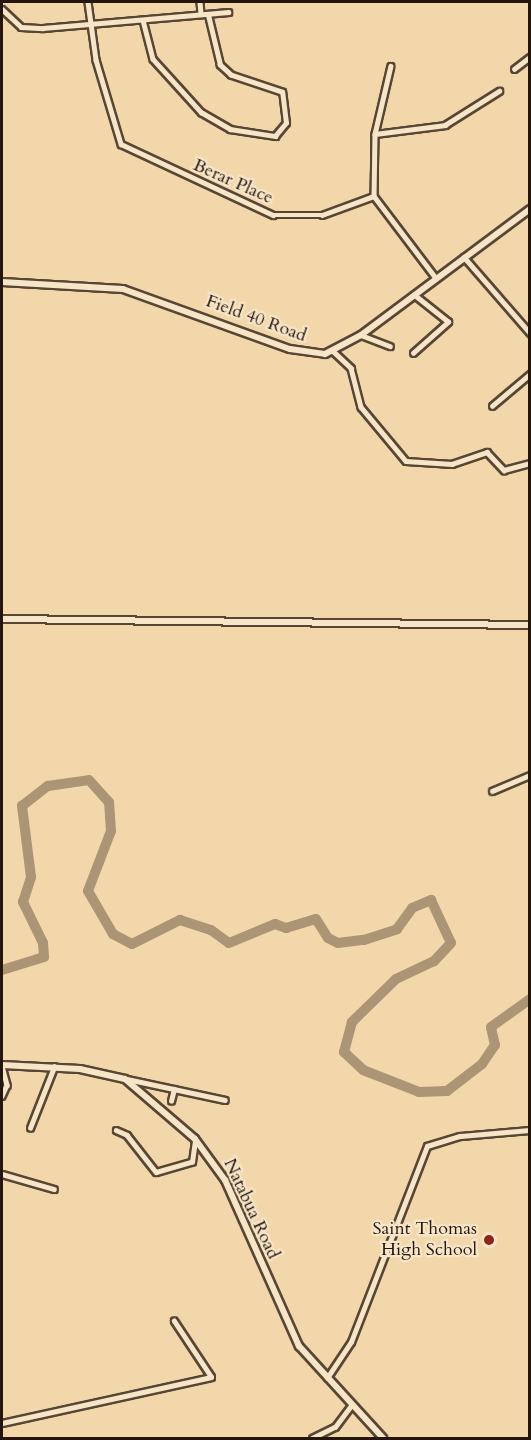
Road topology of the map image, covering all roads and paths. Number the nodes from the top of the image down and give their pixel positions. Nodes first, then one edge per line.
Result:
1 (88, 2) edge
2 (200, 2) edge
3 (2, 9) edge
4 (228, 12) dead end
5 (201, 14) junction
6 (208, 15) junction
7 (143, 20) junction
8 (90, 25) junction
9 (530, 57) edge
10 (391, 66) dead end
11 (514, 69) dead end
12 (499, 91) dead end
13 (375, 134) junction
14 (374, 196) junction
15 (530, 209) edge
16 (464, 257) junction
17 (436, 278) junction
18 (2, 282) edge
19 (414, 295) junction
20 (530, 333) edge
21 (361, 335) junction
22 (390, 346) dead end
23 (333, 351) junction
24 (413, 353) dead end
25 (530, 374) edge
26 (492, 406) dead end
27 (530, 463) edge
28 (2, 619) edge
29 (530, 625) edge
30 (530, 774) edge
31 (492, 791) dead end
32 (2, 1066) edge
33 (54, 1067) junction
34 (125, 1078) junction
35 (174, 1089) junction
36 (2, 1096) edge
37 (225, 1100) dead end
38 (171, 1101) dead end
39 (30, 1128) dead end
40 (530, 1130) edge
41 (116, 1131) dead end
42 (195, 1139) junction
43 (2, 1174) edge
44 (54, 1189) dead end
45 (174, 1321) dead end
46 (326, 1380) junction
47 (350, 1407) junction
48 (2, 1423) edge
49 (312, 1438) edge
50 (383, 1438) edge

1 - 8 street
2 - 5 street
3 - 8 street
4 - 6 street
5 - 6 street
5 - 7 street
6 - 7 street
7 - 8 street
8 - 14 street, Berar Place
9 - 11 street
10 - 13 street
12 - 13 street
13 - 14 street
14 - 17 street
15 - 16 street, Field 40 Road
16 - 17 street, Field 40 Road
16 - 20 street
17 - 19 street, Field 40 Road
18 - 23 street, Field 40 Road
19 - 21 street, Field 40 Road
19 - 24 street
21 - 22 street
21 - 23 street, Field 40 Road
23 - 27 street
25 - 26 street
28 - 29 street
30 - 31 street
32 - 33 street
32 - 36 street
33 - 34 street
33 - 39 street
34 - 35 street
34 - 42 street, Natabua Road
35 - 37 street
35 - 38 street
40 - 46 street
41 - 42 street
42 - 46 street, Natabua Road
43 - 44 street
45 - 48 street
46 - 47 street, Natabua Road
47 - 49 street
47 - 50 street, Natabua Road

